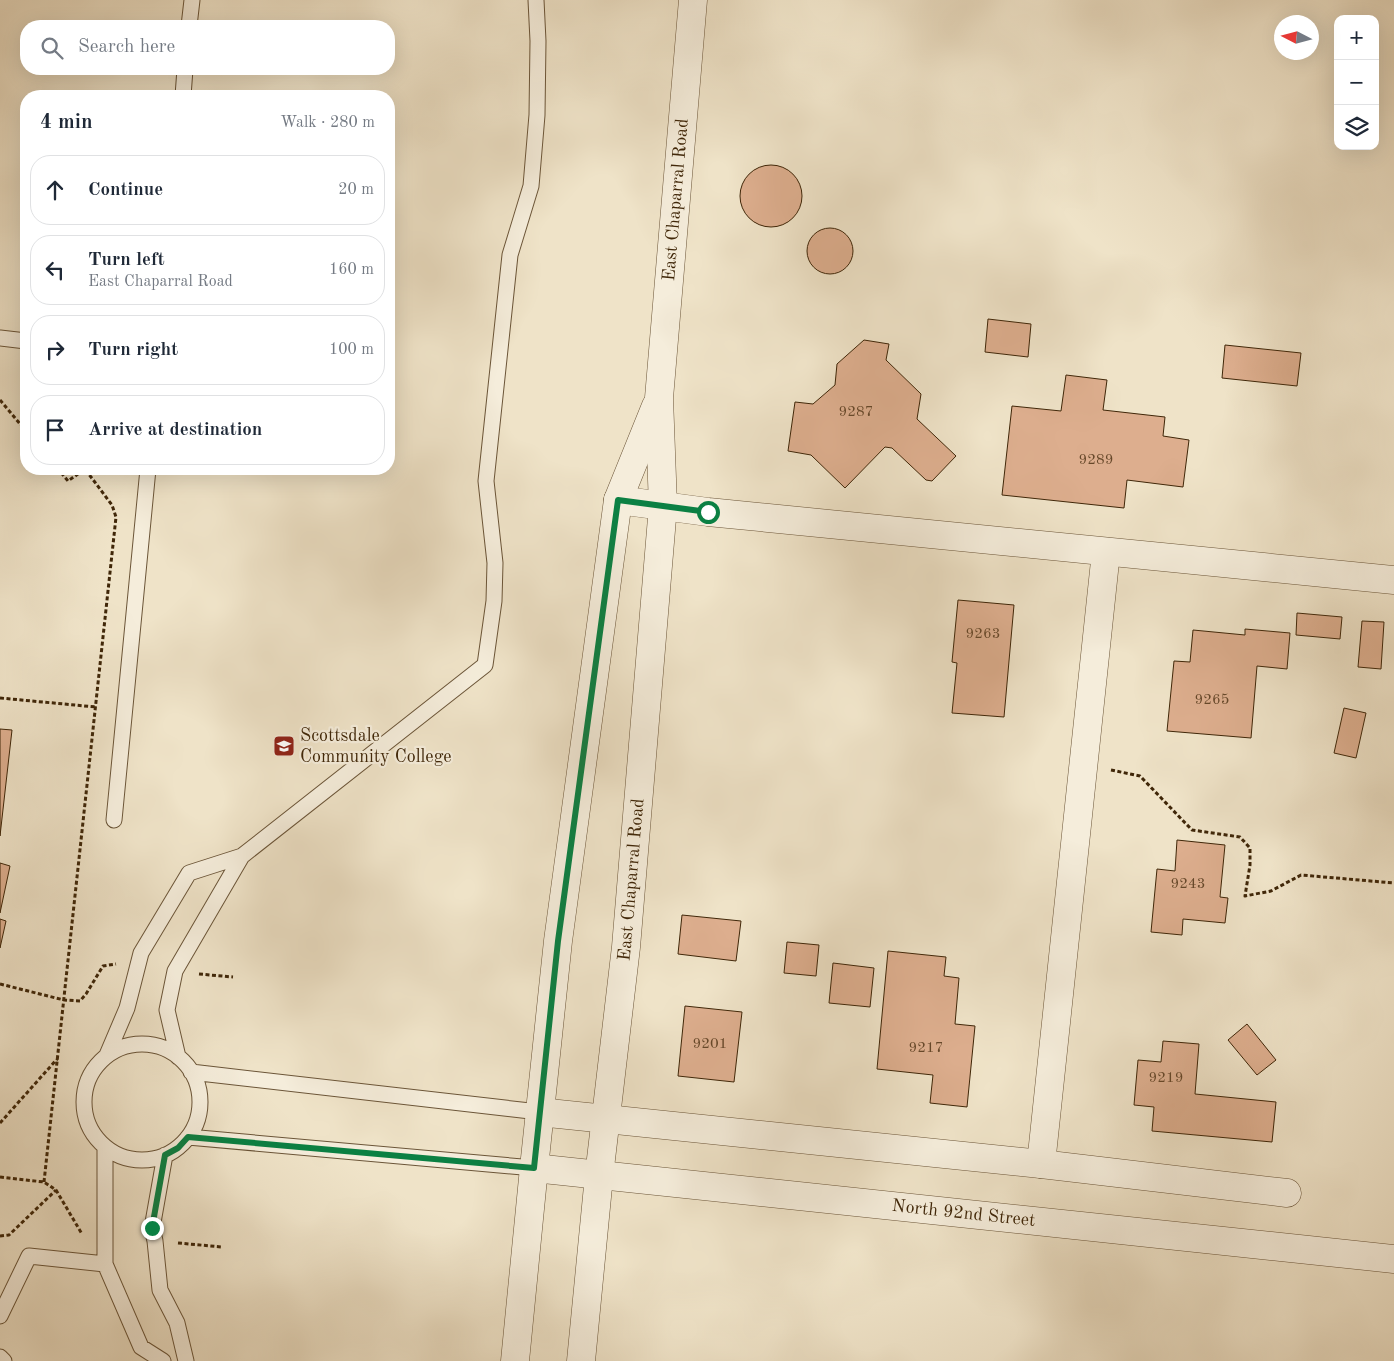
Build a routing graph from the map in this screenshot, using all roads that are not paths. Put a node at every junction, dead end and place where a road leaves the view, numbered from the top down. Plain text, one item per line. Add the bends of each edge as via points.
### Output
1 (192, 0) edge
2 (536, 0) edge
3 (693, 0) edge
4 (190, 20) edge
5 (185, 75) edge
6 (183, 90) edge
7 (0, 338) edge
8 (20, 340) edge
9 (659, 398) junction
10 (147, 475) edge
11 (618, 500) junction
12 (663, 506) junction
13 (1106, 552) junction
14 (1394, 580) edge
15 (114, 820) dead end
16 (242, 856) junction
17 (107, 1055) junction
18 (178, 1057) junction
19 (191, 1072) junction
20 (540, 1112) junction
21 (605, 1118) junction
22 (188, 1137) junction
23 (105, 1148) junction
24 (165, 1155) junction
25 (1041, 1164) junction
26 (534, 1168) junction
27 (599, 1176) junction
28 (1287, 1193) dead end
29 (1394, 1258) edge
30 (105, 1264) junction
31 (0, 1316) edge
32 (0, 1357) edge
33 (4, 1361) edge
34 (163, 1361) edge
35 (186, 1361) edge
36 (516, 1361) edge
37 (581, 1361) edge

1 - 4 lane
2 - 16 lane via 537,115 531,186 510,255 486,481 495,563 494,601 485,665
3 - 9 street, East Chaparral Road
5 - 6 lane
7 - 8 lane
9 - 11 street, East Chaparral Road
9 - 12 street, East Chaparral Road
10 - 15 lane
11 - 12 street
11 - 20 street, East Chaparral Road via 558,941
12 - 13 street
12 - 21 street, East Chaparral Road via 626,947
13 - 14 street
13 - 25 street
16 - 17 lane via 189,873 141,953 127,1008
16 - 18 lane via 175,972 167,1010
17 - 18 lane via 124,1046 143,1044 162,1048
17 - 23 lane via 94,1068 86,1084 84,1101 86,1119
18 - 19 lane
19 - 20 lane
19 - 22 lane via 198,1088 199,1105 196,1122
20 - 21 street
20 - 26 street, East Chaparral Road
21 - 25 street
21 - 27 street, East Chaparral Road
22 - 24 lane
22 - 26 lane
23 - 24 lane via 134,1160 150,1160
23 - 30 lane
24 - 35 lane via 152,1228 160,1290 177,1323
25 - 28 street
26 - 27 street, North 92nd Street
26 - 36 street, East Chaparral Road
27 - 29 street, North 92nd Street
27 - 37 street, East Chaparral Road
30 - 31 lane via 30,1256
30 - 34 lane via 141,1347
32 - 33 lane

